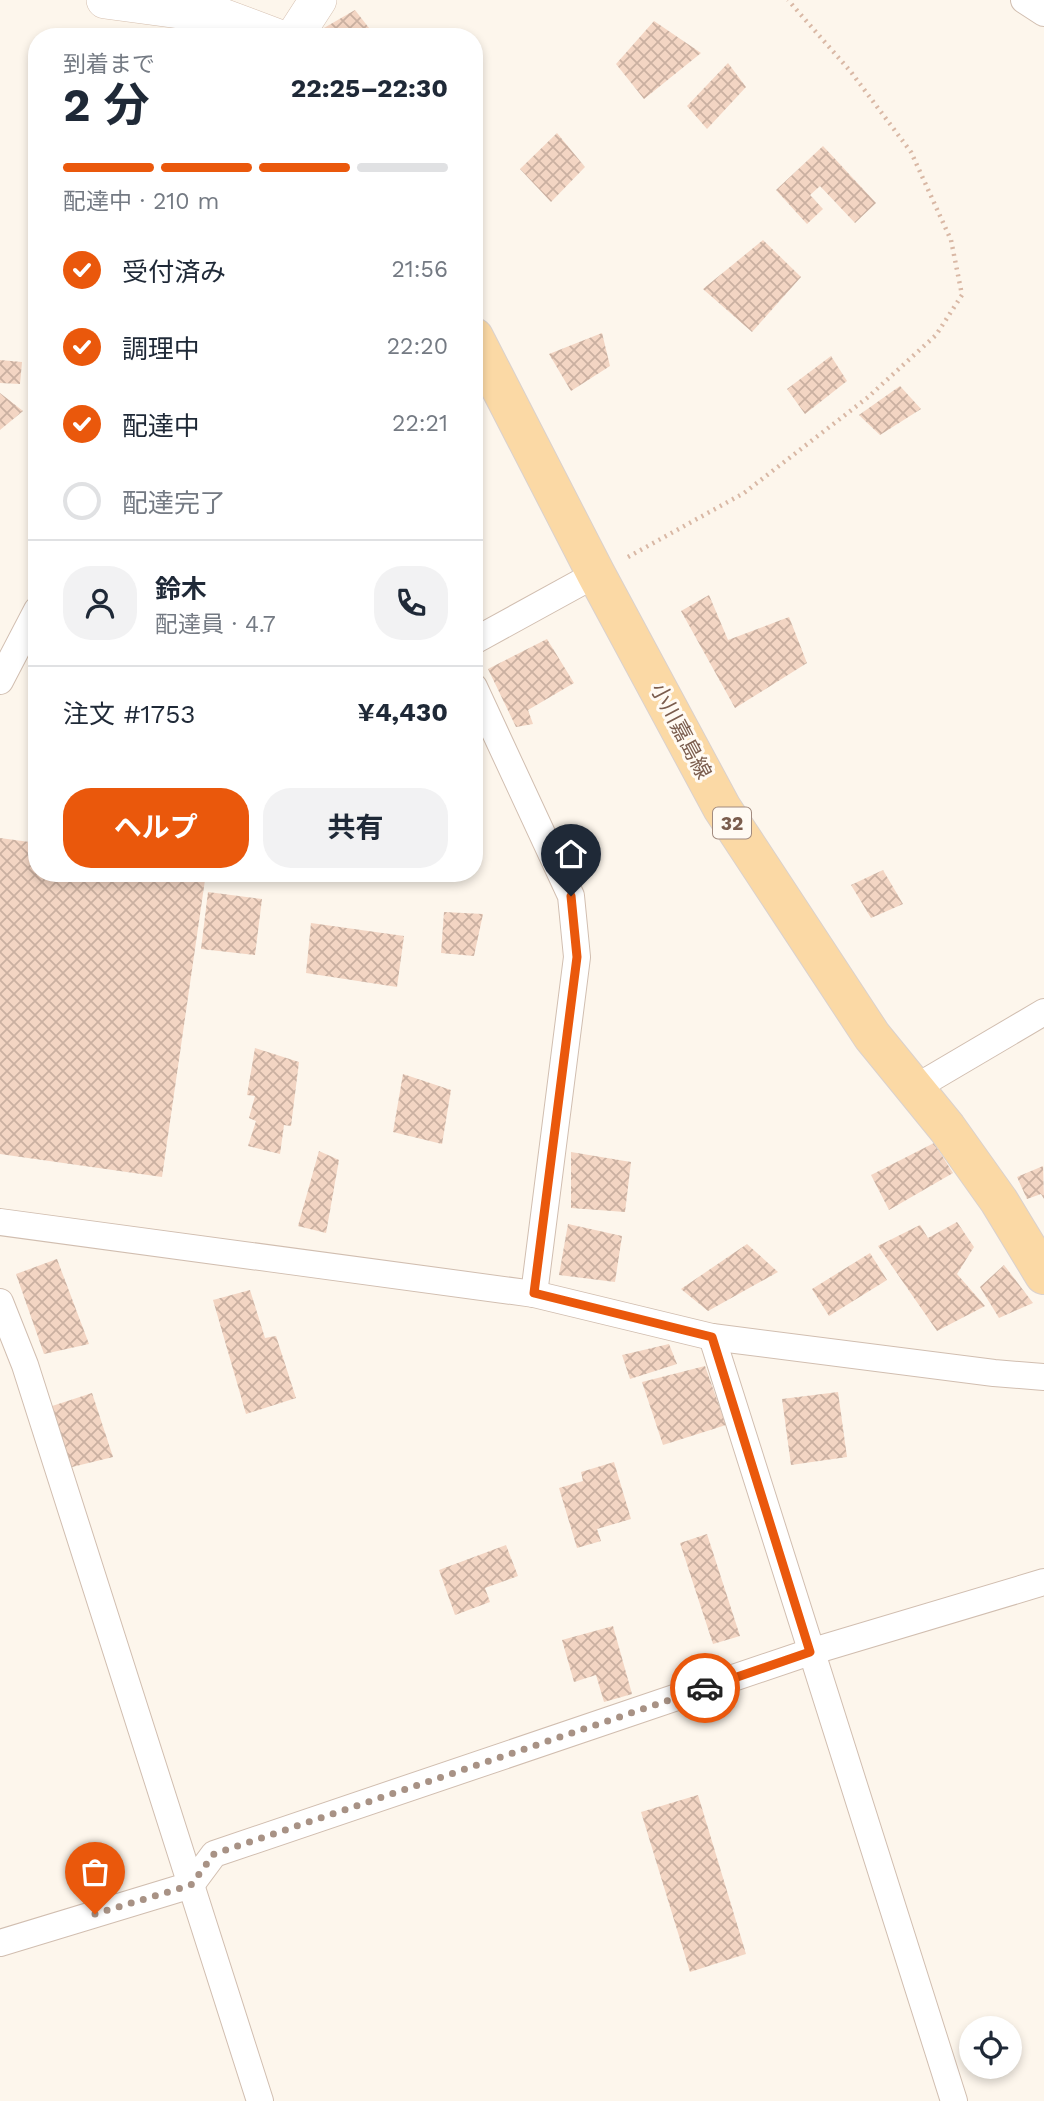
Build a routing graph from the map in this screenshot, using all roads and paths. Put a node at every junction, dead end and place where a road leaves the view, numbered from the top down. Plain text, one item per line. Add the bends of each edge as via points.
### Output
1 (105, 0) edge
2 (318, 0) edge
3 (788, 0) edge
4 (1024, 0) edge
5 (1044, 13) edge
6 (252, 28) edge
7 (300, 28) edge
8 (483, 355) edge
9 (596, 575) junction
10 (28, 627) edge
11 (483, 636) edge
12 (0, 681) edge
13 (483, 706) edge
14 (1044, 1012) edge
15 (915, 1088) junction
16 (0, 1222) edge
17 (1044, 1275) edge
18 (534, 1293) junction
19 (0, 1302) edge
20 (712, 1337) junction
21 (1044, 1377) edge
22 (1044, 1582) edge
23 (810, 1652) junction
24 (191, 1885) junction
25 (0, 1943) edge
26 (260, 2101) edge
27 (954, 2101) edge

1 - 6 main road via 217,15
2 - 7 main road
3 - 9 path via 851,72 911,152 951,240 962,295 936,335 867,398 744,493
4 - 5 street
8 - 9 main road, 小川嘉島線 / 32
9 - 11 street
9 - 15 main road, 小川嘉島線 / 32 via 722,808 872,1036
10 - 12 street
13 - 18 street via 571,896 577,957
14 - 15 street
15 - 17 main road, 小川嘉島線 / 32 via 999,1201
16 - 18 street
18 - 20 street
19 - 24 street via 25,1365
20 - 21 street
20 - 23 street
22 - 23 street
23 - 24 street via 214,1854
23 - 27 street
24 - 25 street
24 - 26 street

